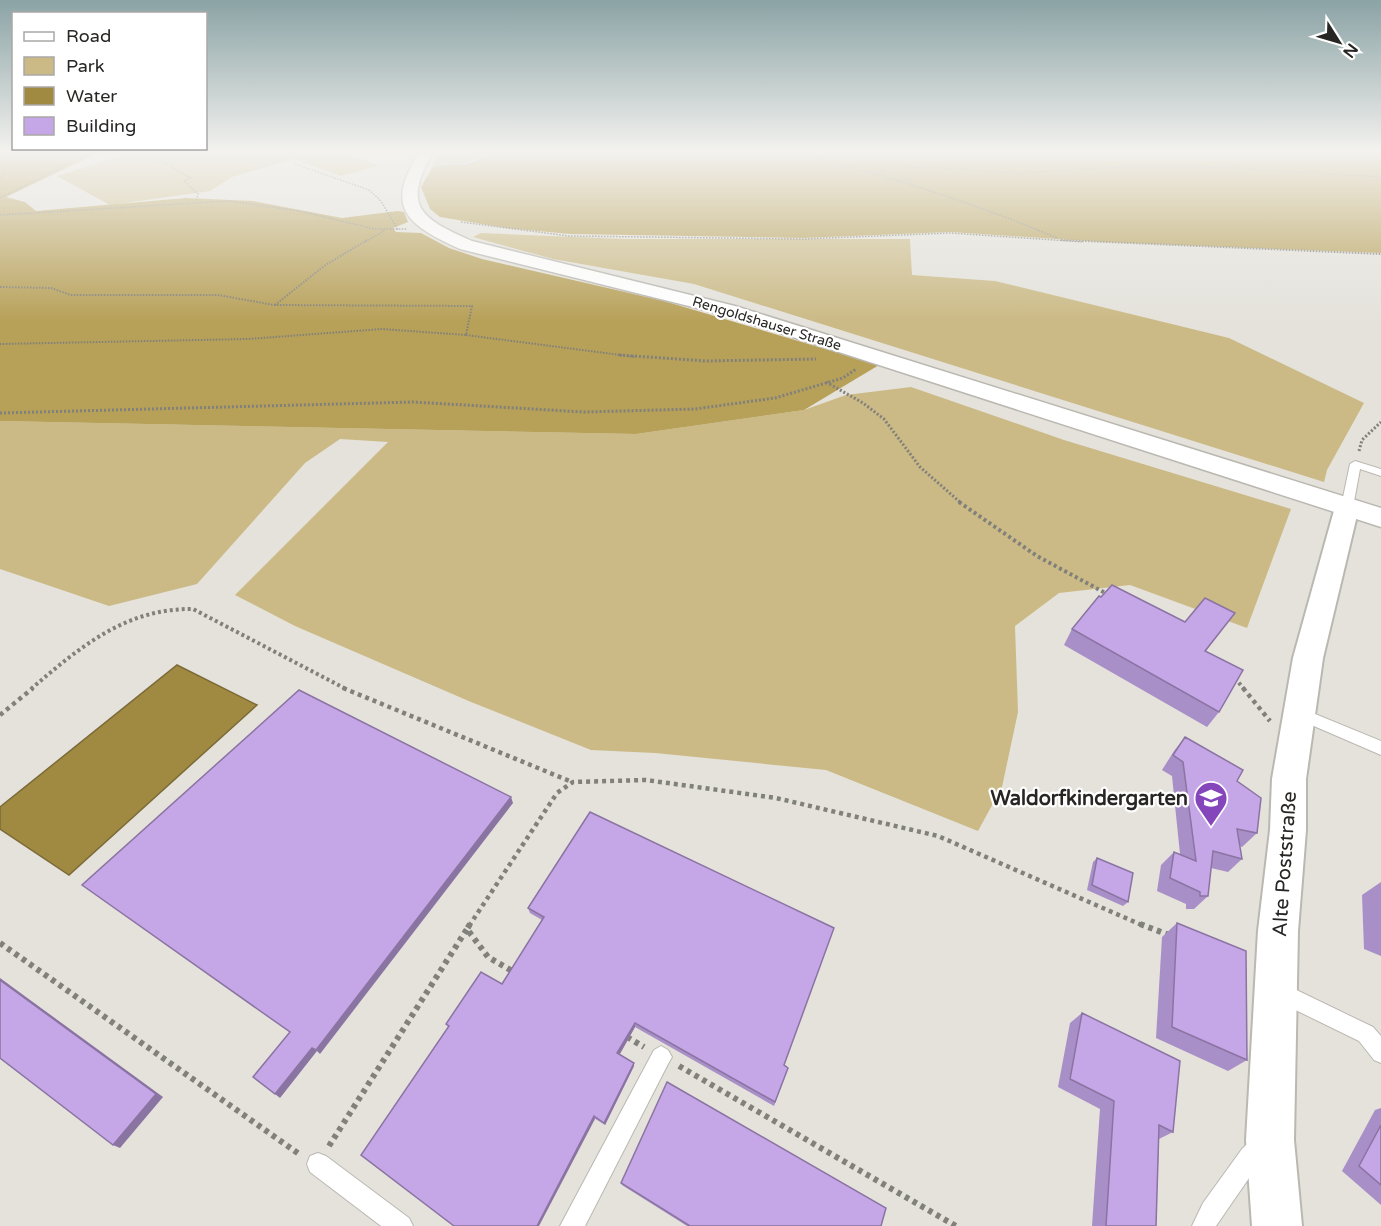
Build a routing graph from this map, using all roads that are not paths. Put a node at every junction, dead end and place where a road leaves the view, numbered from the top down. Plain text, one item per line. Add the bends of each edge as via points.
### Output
1 (412, 208) edge
2 (1381, 472) edge
3 (1347, 507) junction
4 (1381, 518) edge
5 (1297, 724) junction
6 (1381, 748) edge
7 (1277, 991) junction
8 (1381, 1053) edge
9 (662, 1057) road end
10 (1270, 1140) junction
11 (318, 1164) road end
12 (401, 1226) edge
13 (572, 1226) edge
14 (1204, 1226) edge
15 (1277, 1226) edge

1 - 3 street, Rengoldshauser Straße via 428,225 466,245 728,310
2 - 3 lane via 1355,464
3 - 4 street, Rengoldshauser Straße
3 - 5 street, Alte Poststraße via 1308,658
5 - 6 lane
5 - 7 street, Alte Poststraße via 1278,932
7 - 8 lane via 1366,1034
7 - 10 street, Alte Poststraße
9 - 13 lane
10 - 14 lane via 1251,1153 1212,1206
10 - 15 street, Alte Poststraße
11 - 12 lane

